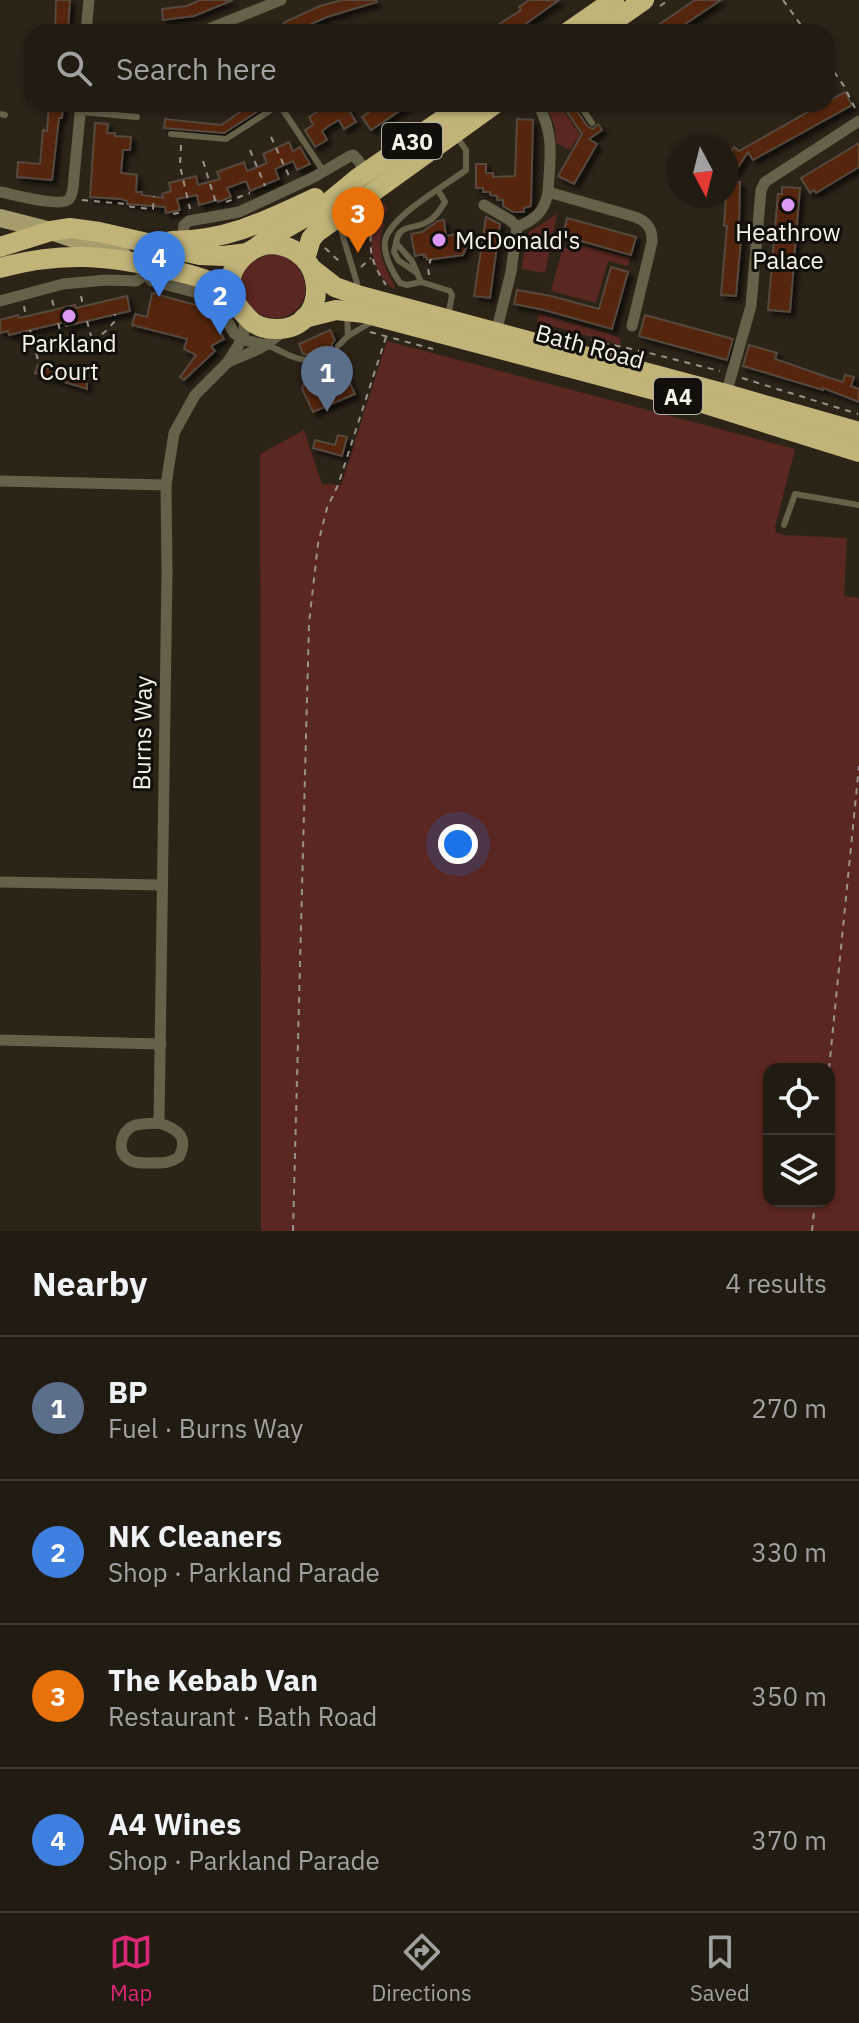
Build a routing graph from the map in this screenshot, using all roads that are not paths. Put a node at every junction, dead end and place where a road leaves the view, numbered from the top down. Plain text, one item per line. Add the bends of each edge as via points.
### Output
1 (89, 0) edge
2 (281, 0) edge
3 (614, 0) edge
4 (644, 0) edge
5 (87, 24) edge
6 (221, 24) edge
7 (580, 24) edge
8 (610, 24) edge
9 (81, 112) edge
10 (106, 112) edge
11 (268, 112) edge
12 (284, 112) edge
13 (454, 112) edge
14 (484, 112) edge
15 (542, 112) edge
16 (584, 112) edge
17 (137, 117) dead end
18 (859, 120) edge
19 (592, 123) dead end
20 (454, 133) junction
21 (171, 134) dead end
22 (324, 172) junction
23 (362, 176) junction
24 (438, 190) junction
25 (0, 192) edge
26 (548, 192) junction
27 (484, 205) dead end
28 (0, 218) edge
29 (334, 220) junction
30 (517, 227) junction
31 (51, 231) junction
32 (182, 246) junction
33 (0, 247) edge
34 (253, 249) junction
35 (308, 264) junction
36 (0, 268) edge
37 (141, 268) junction
38 (421, 282) junction
39 (232, 295) junction
40 (0, 301) edge
41 (352, 303) junction
42 (245, 315) junction
43 (379, 317) junction
44 (447, 320) junction
45 (296, 322) junction
46 (632, 326) dead end
47 (496, 333) junction
48 (238, 336) junction
49 (348, 336) junction
50 (266, 345) junction
51 (338, 346) dead end
52 (306, 360) dead end
53 (227, 363) junction
54 (726, 394) junction
55 (859, 432) edge
56 (859, 452) edge
57 (0, 481) edge
58 (166, 485) junction
59 (859, 505) edge
60 (784, 525) dead end
61 (0, 882) edge
62 (162, 885) junction
63 (0, 1040) edge
64 (161, 1044) junction
65 (159, 1123) junction

1 - 5 street
2 - 6 street
3 - 7 highway
4 - 8 highway
9 - 25 street via 71,201
10 - 17 lane
11 - 21 lane via 226,139
12 - 22 lane
13 - 23 highway, A30
14 - 20 highway, A30
15 - 26 street via 551,141
16 - 19 lane
18 - 54 street via 765,182 761,190 751,306
20 - 24 lane via 466,150 466,168
20 - 29 highway, A30
22 - 23 street via 353,155
22 - 32 street via 234,214 189,221
23 - 32 highway via 260,224
23 - 34 highway, A30 via 323,207
24 - 38 lane via 445,200 437,215 397,235 398,260
24 - 38 lane via 399,219 385,242 399,281
26 - 30 street via 541,212
26 - 46 street via 639,218 650,228 652,242
27 - 30 street
28 - 31 main road
29 - 35 highway, A30 via 314,235
29 - 41 lane via 358,285
30 - 47 street
31 - 32 highway via 70,228
31 - 33 highway
31 - 37 main road
32 - 34 highway via 211,257
34 - 35 highway via 285,245
34 - 39 highway via 232,273
35 - 41 highway, Bath Road / A4
35 - 45 highway via 316,297
36 - 37 highway via 78,256
37 - 39 highway via 203,278
37 - 40 street via 136,281 63,284
37 - 48 street via 158,283 209,296
38 - 44 lane via 451,293
39 - 42 highway
41 - 43 highway, Bath Road / A4
41 - 44 highway, Bath Road / A4
41 - 45 highway, Bath Road / A4
41 - 49 lane
42 - 45 highway via 266,328
42 - 48 street, Burns Way
43 - 49 lane
43 - 56 highway, Bath Road / A4 via 696,401
44 - 47 highway, Bath Road / A4
45 - 50 street, Burns Way
47 - 54 highway, Bath Road / A4
48 - 50 street
48 - 53 street, Burns Way
49 - 51 lane
50 - 52 lane
50 - 53 street, Burns Way
53 - 58 street, Burns Way via 195,395 174,433
54 - 55 highway, Bath Road / A4
57 - 58 street
58 - 62 street, Burns Way
59 - 60 lane via 795,494
61 - 62 street
62 - 64 street, Burns Way
63 - 64 street
64 - 65 street, Burns Way
65 - 65 street via 174,1127 181,1136 180,1155 168,1163 130,1161 123,1154 123,1135 133,1126

